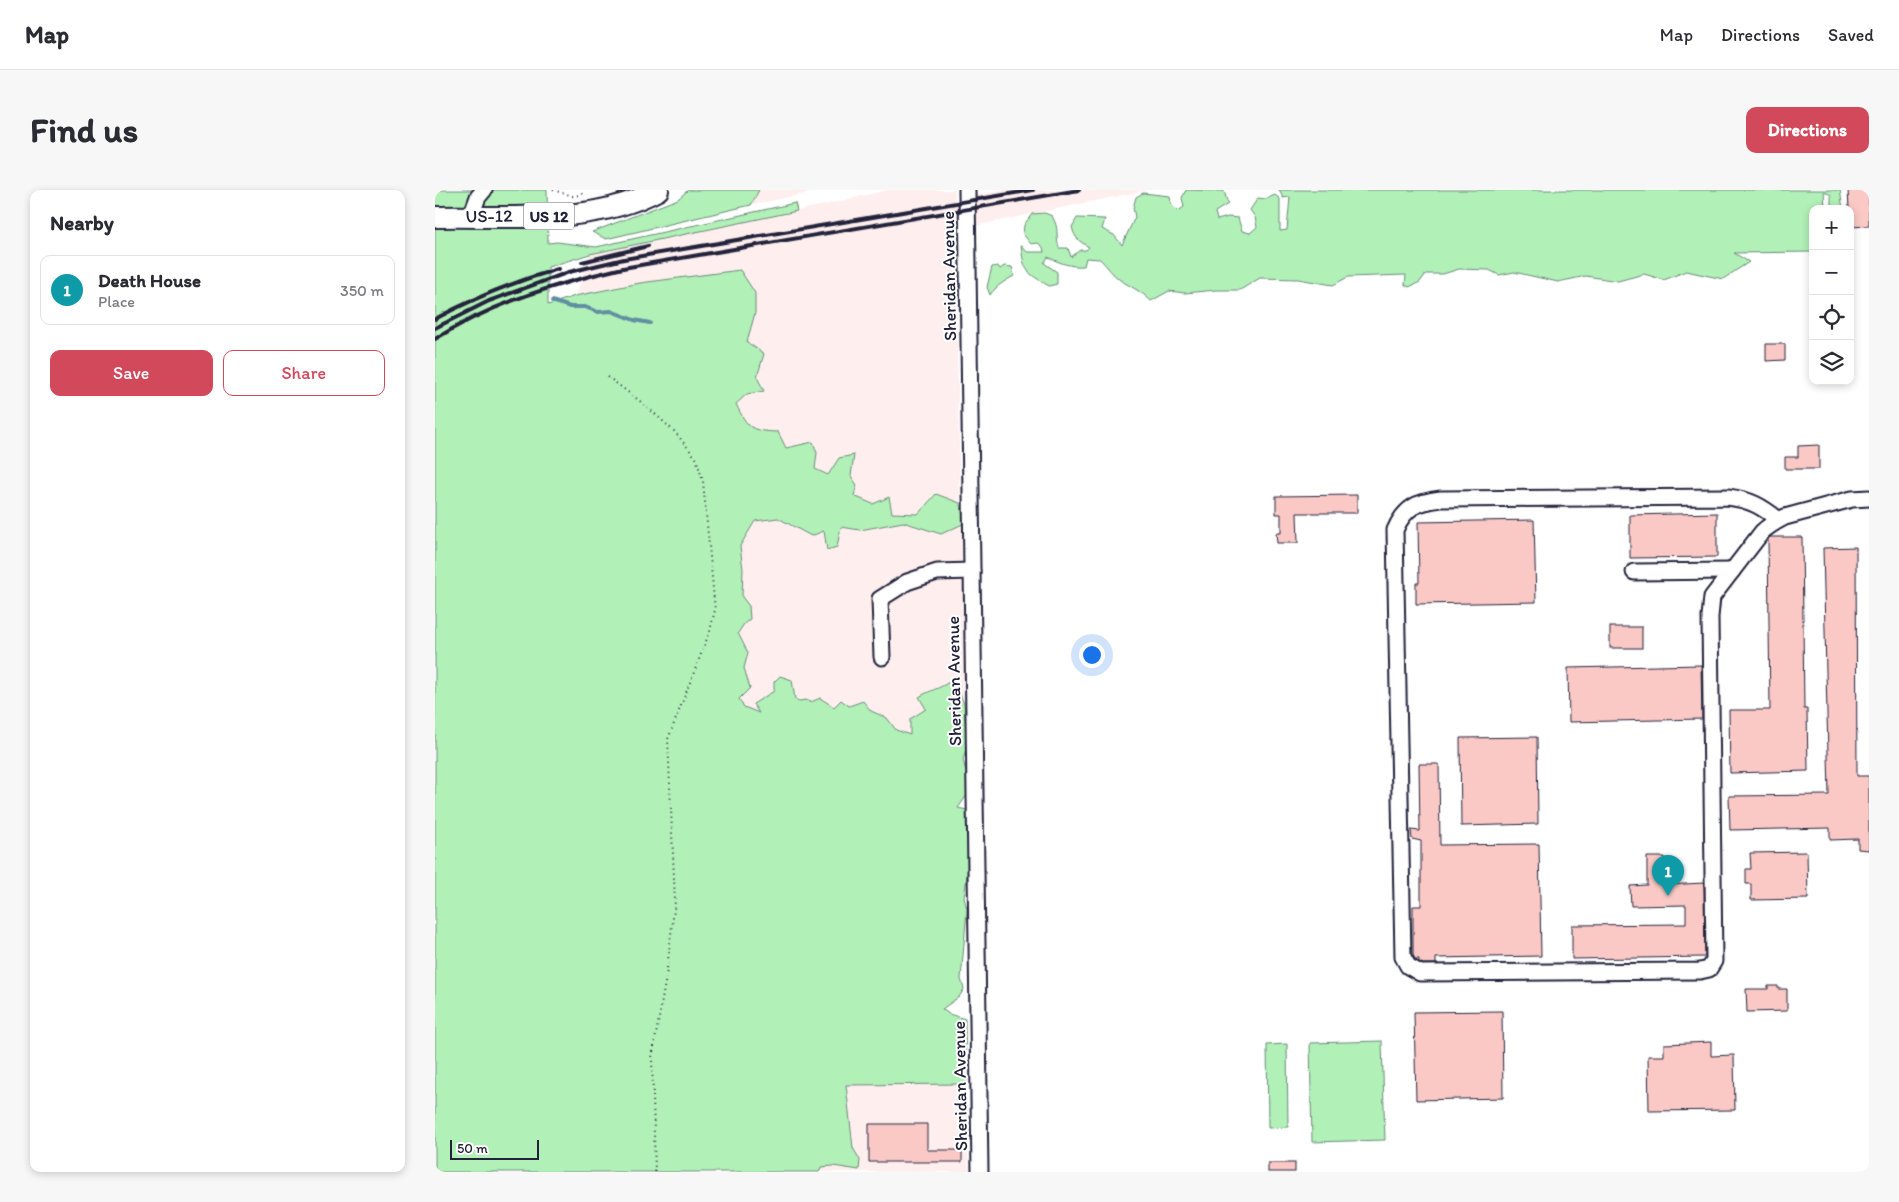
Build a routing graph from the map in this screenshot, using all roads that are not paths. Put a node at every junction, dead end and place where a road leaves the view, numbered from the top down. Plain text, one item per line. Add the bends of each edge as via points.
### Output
1 (484, 190) edge
2 (658, 190) edge
3 (967, 190) edge
4 (471, 216) junction
5 (435, 217) edge
6 (1869, 498) edge
7 (1779, 520) junction
8 (1643, 567) dead end
9 (971, 571) junction
10 (1732, 571) junction
11 (882, 657) dead end
12 (980, 1172) edge

1 - 4 street
2 - 4 main road, US-12 / US 12 via 619,207 593,213
3 - 9 street, Sheridan Avenue
4 - 5 main road, US-12 / US 12
6 - 7 street via 1852,499
7 - 10 street via 1762,532
7 - 10 street via 1760,506 1743,499 1728,498 1441,499 1424,501 1410,508 1400,519 1395,530 1403,957 1409,966 1420,973 1709,969 1714,961 1710,617 1712,597
8 - 10 street via 1669,564
9 - 11 street via 937,572 907,582 881,598
9 - 12 street, Sheridan Avenue

